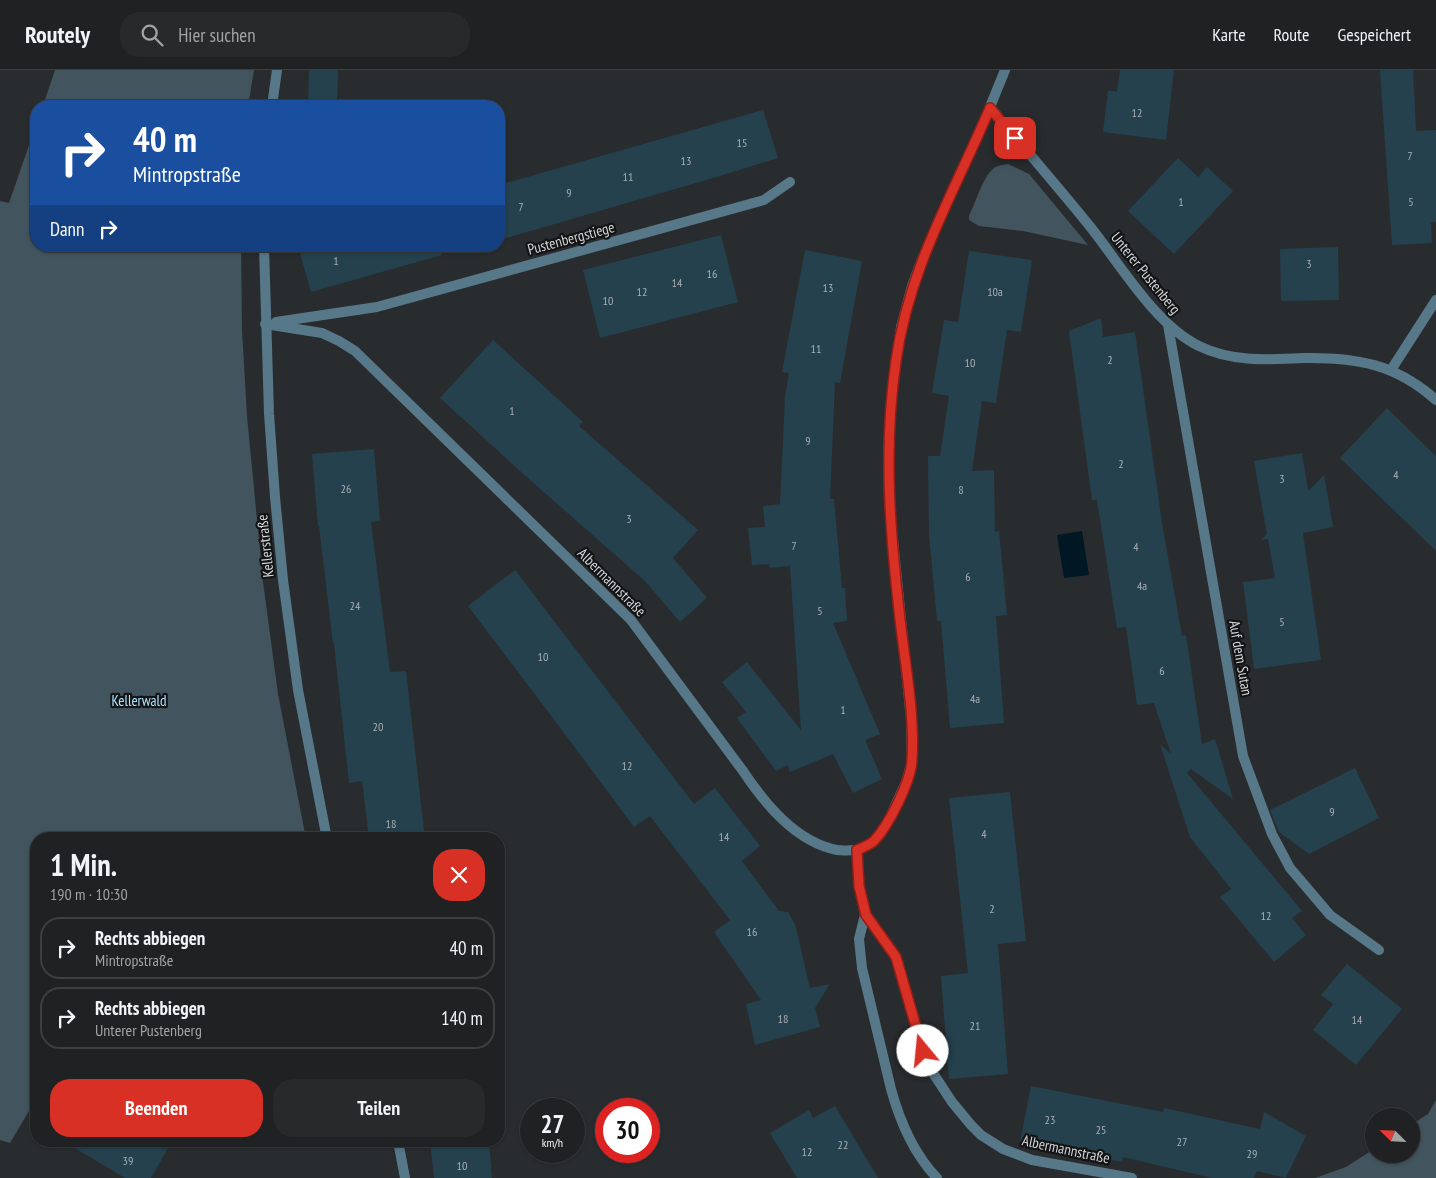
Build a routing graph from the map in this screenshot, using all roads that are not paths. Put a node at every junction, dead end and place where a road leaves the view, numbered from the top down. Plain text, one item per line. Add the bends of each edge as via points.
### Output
1 (277, 70) edge
2 (1005, 70) edge
3 (273, 100) edge
4 (990, 108) junction
5 (790, 182) dead end
6 (264, 252) edge
7 (1436, 300) edge
8 (266, 324) junction
9 (1168, 325) junction
10 (1391, 370) junction
11 (1436, 400) edge
12 (326, 832) edge
13 (857, 850) junction
14 (866, 915) junction
15 (1379, 950) dead end
16 (399, 1147) edge
17 (405, 1178) edge
18 (937, 1178) edge
19 (1132, 1178) edge

1 - 3 street
2 - 4 street
4 - 9 street, Unterer Pustenberg
4 - 13 street via 922,257 901,327 888,451 889,500 911,719 912,762 886,826 872,843
5 - 8 street, Pustenbergstiege via 764,200 377,307
6 - 8 street, Kellerstraße
7 - 10 street
8 - 12 street, Kellerstraße via 269,424 283,580 298,690
8 - 13 street, Albermannstraße via 322,333 354,351 631,620 757,792 779,816 801,834 819,843 838,850
9 - 10 street, Unterer Pustenberg via 1198,346 1226,355 1258,359 1346,359
9 - 15 street, Auf dem Sutan via 1243,756 1272,834 1290,868 1330,915
10 - 11 street, Unterer Pustenberg
13 - 14 street, Albermannstraße via 859,886
14 - 18 street, Albermannstraße via 859,939 862,968 896,1109 919,1156
14 - 19 street, Albermannstraße via 896,957 933,1073 976,1130 1003,1150 1032,1160
16 - 17 street

